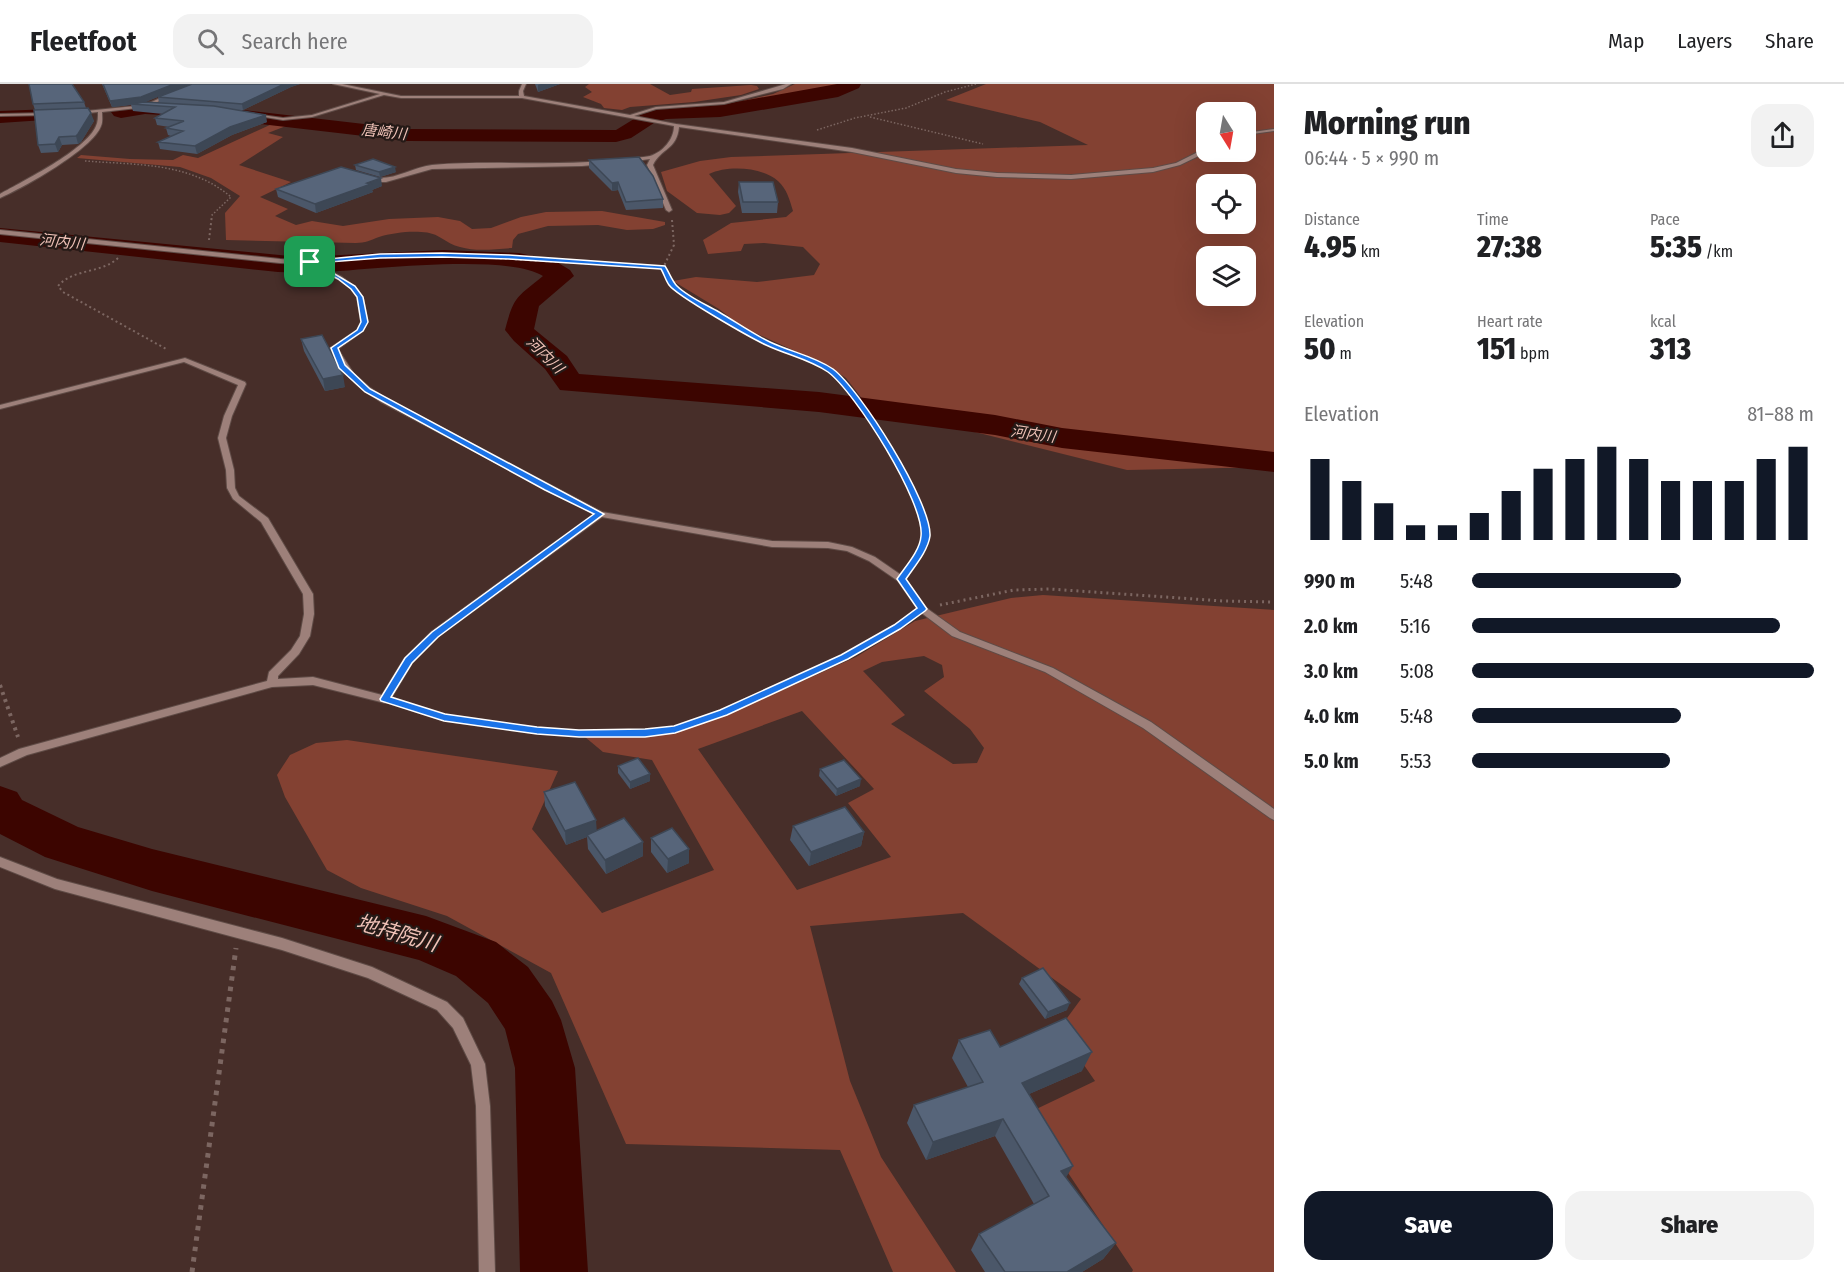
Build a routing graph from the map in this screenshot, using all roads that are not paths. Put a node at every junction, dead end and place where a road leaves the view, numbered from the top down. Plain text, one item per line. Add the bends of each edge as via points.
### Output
1 (335, 84) edge
2 (524, 84) edge
3 (789, 84) edge
4 (179, 92) edge
5 (382, 95) junction
6 (522, 97) junction
7 (146, 106) junction
8 (161, 107) edge
9 (100, 112) junction
10 (54, 114) edge
11 (65, 114) edge
12 (246, 114) edge
13 (0, 115) edge
14 (629, 116) junction
15 (676, 125) junction
16 (1274, 130) edge
17 (1256, 132) edge
18 (1196, 155) edge
19 (654, 157) junction
20 (625, 160) edge
21 (606, 162) edge
22 (365, 177) edge
23 (0, 196) edge
24 (669, 210) road end
25 (0, 232) edge
26 (0, 407) edge
27 (600, 514) junction
28 (272, 683) junction
29 (4, 761) edge
30 (1274, 814) edge
31 (0, 862) edge
32 (487, 1272) edge

1 - 5 street
2 - 6 street
3 - 14 street via 724,102 656,108
4 - 7 street
5 - 6 street
5 - 12 street via 312,116 284,119
6 - 14 street
7 - 8 street
7 - 9 street
9 - 11 street
9 - 23 street via 99,126 93,134 64,159
10 - 13 street
14 - 15 street
15 - 18 street via 788,140 956,171 1035,177 1154,170
15 - 19 street via 672,143
16 - 17 street
19 - 20 street
19 - 24 street via 650,165
21 - 22 street via 429,167 387,181
25 - 27 street via 313,264 346,283 360,297 364,322 360,331 334,348 342,366 368,391
26 - 28 street via 185,360 242,384 222,438 231,488 236,498 265,520 308,594 305,636 273,675
27 - 28 street via 435,634 408,661 385,699 313,681
27 - 30 street via 772,543 828,545 872,559 901,579 922,609 956,634 1048,670 1147,724
28 - 29 street via 23,752
31 - 32 street via 56,884 282,944 372,973 442,1006 458,1023 478,1064 483,1106

